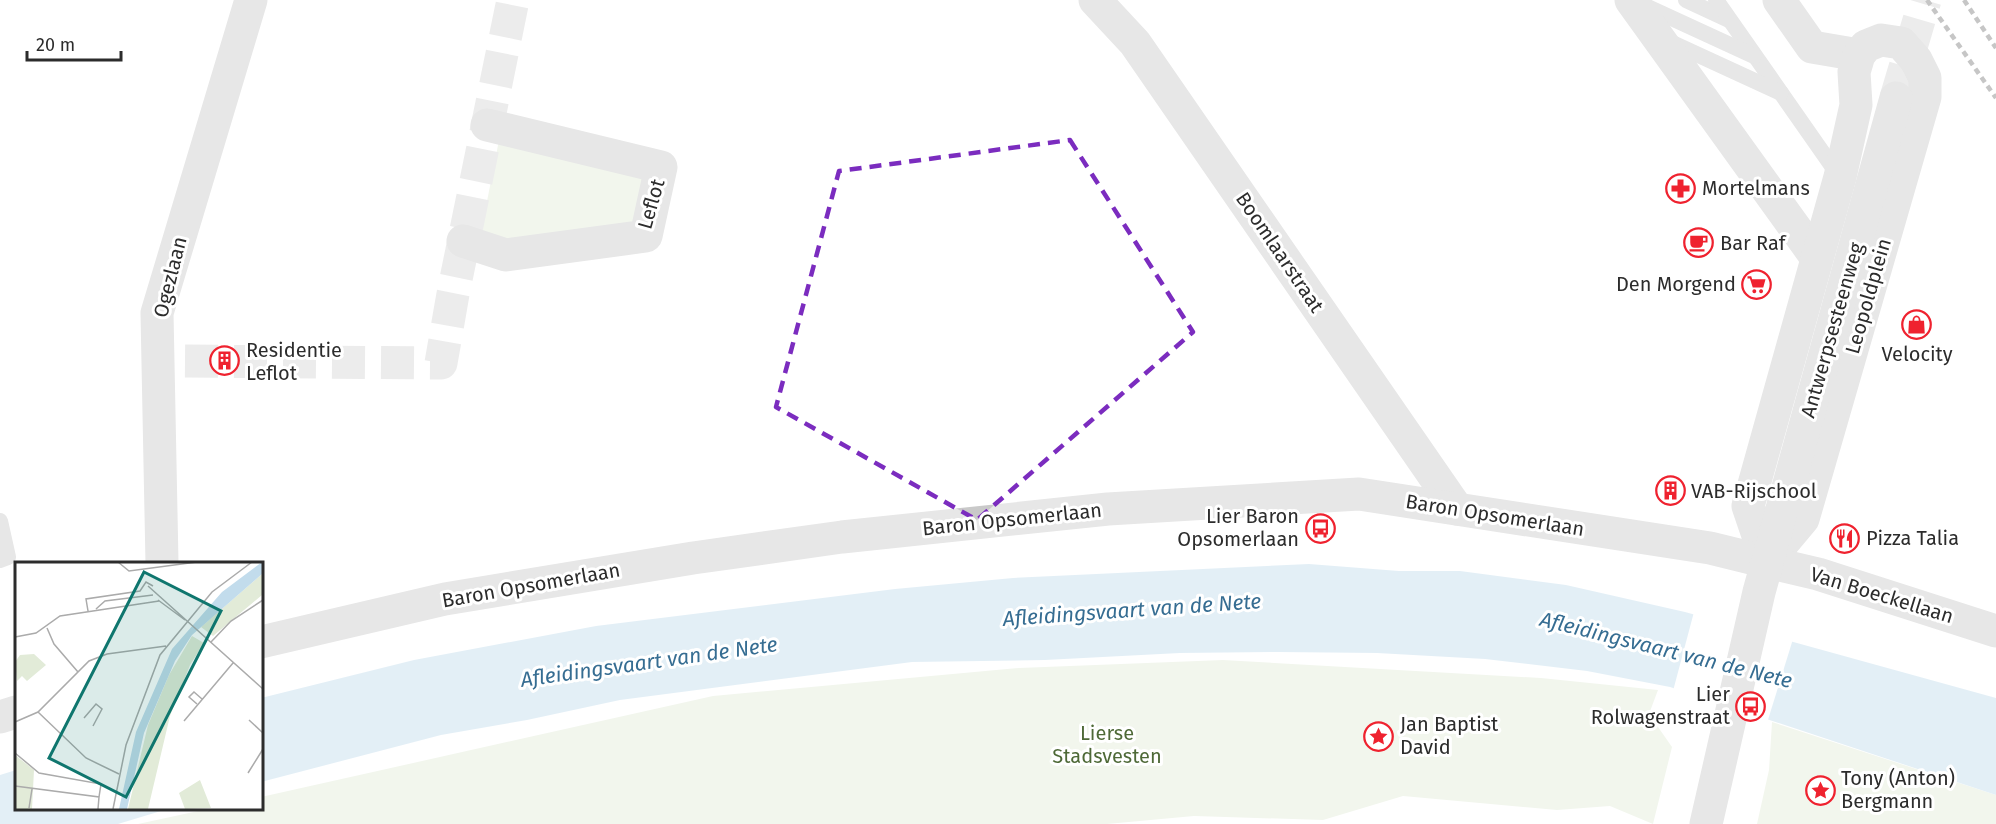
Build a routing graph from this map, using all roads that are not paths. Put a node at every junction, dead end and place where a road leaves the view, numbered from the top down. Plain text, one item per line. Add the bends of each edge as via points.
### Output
1 (251, 0) edge
2 (1095, 0) edge
3 (1632, 0) edge
4 (1686, 0) edge
5 (1716, 0) edge
6 (1779, 0) edge
7 (1730, 20) junction
8 (1656, 36) junction
9 (1859, 55) junction
10 (1756, 57) junction
11 (1782, 93) junction
12 (1896, 98) tunnel mouth
13 (488, 125) dead end
14 (1840, 177) junction
15 (464, 241) dead end
16 (1816, 257) junction
17 (1457, 509) junction
18 (0, 520) edge
19 (0, 560) edge
20 (162, 562) edge
21 (1763, 577) junction
22 (1996, 631) edge
23 (262, 642) edge
24 (15, 712) edge
25 (0, 717) edge
26 (1707, 824) edge

1 - 20 street, Ogezlaan via 157,313
2 - 17 street, Boomlaarstraat via 1135,43
3 - 8 street
3 - 10 lane
4 - 7 lane
5 - 7 lane
6 - 9 street via 1812,47
7 - 10 lane
8 - 11 lane
8 - 16 street
9 - 14 street via 1854,72 1857,105
9 - 21 street, Leopoldplein via 1866,46 1881,40 1901,43 1925,78 1925,98 1803,519
10 - 11 lane
11 - 14 lane
12 - 21 street, Antwerpsesteenweg
13 - 15 street, Leflot via 661,167 646,236 506,255
14 - 16 street
16 - 21 street via 1748,507
17 - 21 street, Baron Opsomerlaan via 1710,548
17 - 23 street, Baron Opsomerlaan via 1359,494 1108,509 964,523 716,555 445,599
18 - 19 lane via 8,557
21 - 22 street, Van Boeckellaan via 1818,574
21 - 26 street, Antwerpsesteenweg
24 - 25 street

